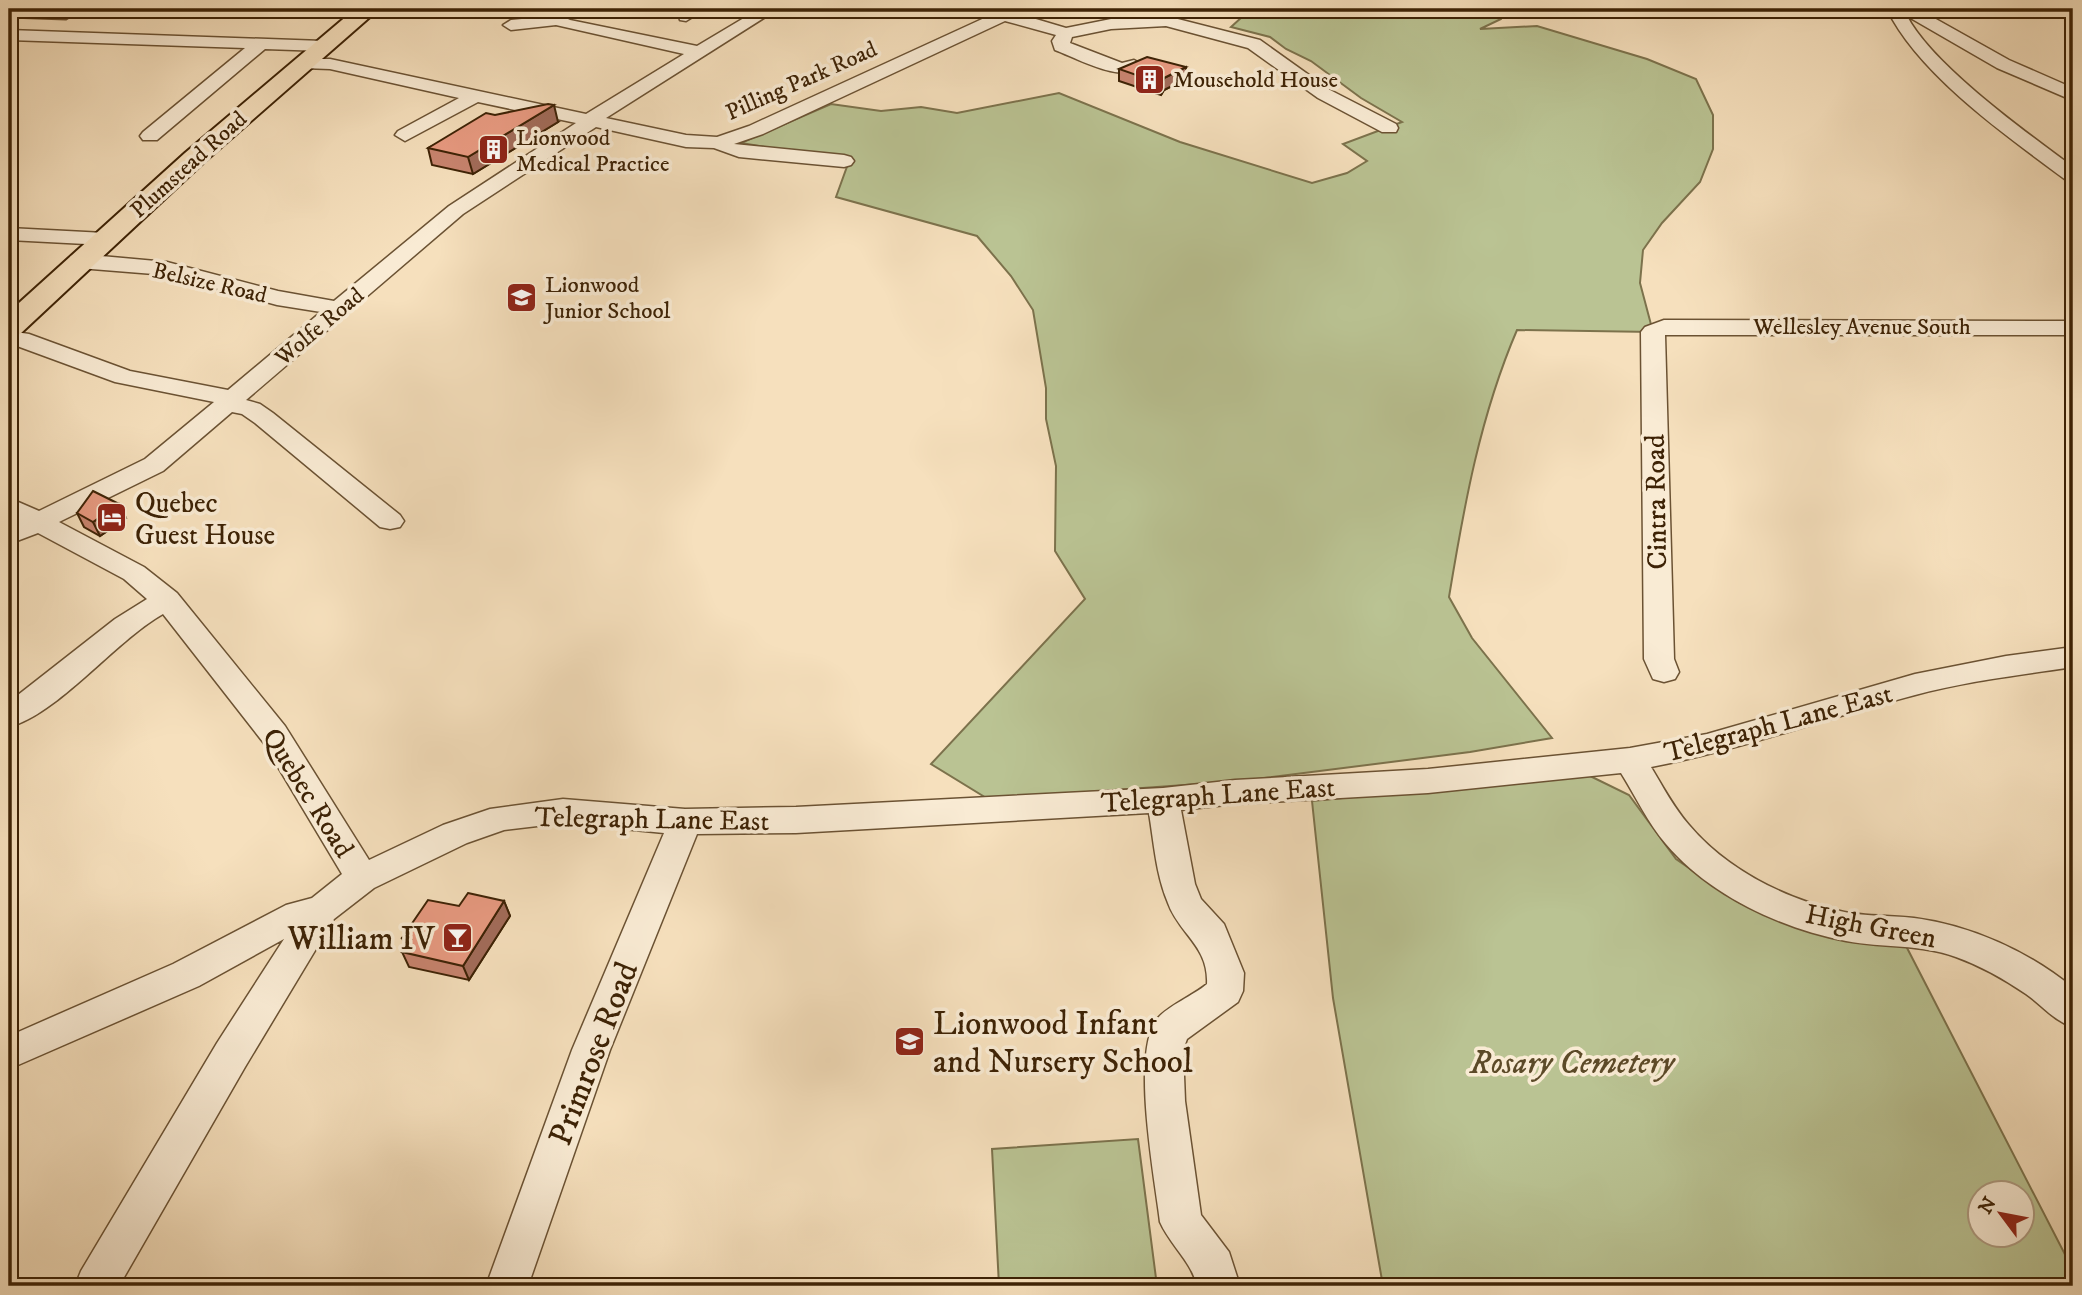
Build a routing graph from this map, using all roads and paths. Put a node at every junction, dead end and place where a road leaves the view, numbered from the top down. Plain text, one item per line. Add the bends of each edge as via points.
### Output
1 (368, 9) edge
2 (770, 9) edge
3 (70, 11) edge
4 (9, 12) edge
5 (1010, 12) edge
6 (563, 14) edge
7 (1907, 14) edge
8 (511, 25) dead end
9 (1066, 33) junction
10 (9, 35) edge
11 (33, 36) junction
12 (260, 45) junction
13 (323, 46) junction
14 (699, 52) junction
15 (303, 63) junction
16 (1135, 65) edge
17 (2073, 94) edge
18 (475, 96) junction
19 (435, 118) junction
20 (593, 120) junction
21 (466, 125) edge
22 (1354, 130) dead end
23 (151, 131) dead end
24 (405, 135) dead end
25 (719, 143) junction
26 (845, 161) dead end
27 (2073, 176) edge
28 (9, 234) edge
29 (105, 239) junction
30 (79, 261) junction
31 (340, 309) junction
32 (2073, 328) edge
33 (10, 330) edge
34 (1653, 332) joint
35 (230, 400) junction
36 (9, 506) edge
37 (390, 521) dead end
38 (39, 522) junction
39 (9, 536) edge
40 (167, 600) junction
41 (2073, 657) edge
42 (1664, 672) dead end
43 (9, 716) edge
44 (1630, 760) junction
45 (1163, 800) junction
46 (685, 822) junction
47 (362, 878) junction
48 (322, 909) junction
49 (2073, 1011) edge
50 (9, 1053) edge
51 (96, 1286) edge
52 (506, 1286) edge
53 (1218, 1286) edge

1 - 13 main road, Plumstead Road
2 - 14 street, Wolfe Road
3 - 4 street
3 - 11 street
5 - 9 street
5 - 25 street, Pilling Park Road
6 - 8 street
6 - 14 street via 582,30
7 - 17 street
7 - 27 street via 1911,37 2017,135
9 - 16 street via 1062,46 1121,69
9 - 22 street via 1111,24 1166,21 1254,44 1324,94 1381,125
10 - 11 street
11 - 12 street
12 - 13 street
12 - 23 street
13 - 15 main road, Plumstead Road
14 - 20 street, Wolfe Road
15 - 18 street via 330,64
15 - 29 main road, Plumstead Road
18 - 19 street
18 - 20 street
19 - 21 street
19 - 24 street
20 - 25 street via 686,141
20 - 31 street, Wolfe Road via 456,210
25 - 26 street via 739,151
28 - 29 street
29 - 30 main road, Plumstead Road
30 - 31 street, Belsize Road via 167,270
30 - 33 main road, Plumstead Road
31 - 35 street, Wolfe Road
32 - 34 street, Wellesley Avenue South via 1744,326 1664,327
33 - 35 street via 22,339 124,377
34 - 42 street, Cintra Road via 1659,659
35 - 37 street via 264,418
35 - 38 street, Wolfe Road via 153,465
36 - 38 street, Quebec Road
38 - 39 street, Wolfe Road
38 - 40 street, Quebec Road via 134,573
40 - 43 street
40 - 47 street, Quebec Road via 274,734
41 - 44 street, Telegraph Lane East via 1915,684 1707,745
44 - 45 street, Telegraph Lane East via 1428,781
44 - 49 street, High Green via 1685,843 1728,879 1813,917 1863,929 1918,932 1965,945 2012,967
45 - 46 street, Telegraph Lane East
45 - 53 street via 1186,906 1210,934 1226,973 1224,991 1171,1029 1164,1050 1165,1101 1181,1222 1214,1266
46 - 47 street, Telegraph Lane East via 563,811 502,818 455,834
46 - 52 street, Primrose Road via 591,1050
47 - 48 street, Quebec Road
48 - 50 street via 298,915 186,975
48 - 51 street, Quebec Road

